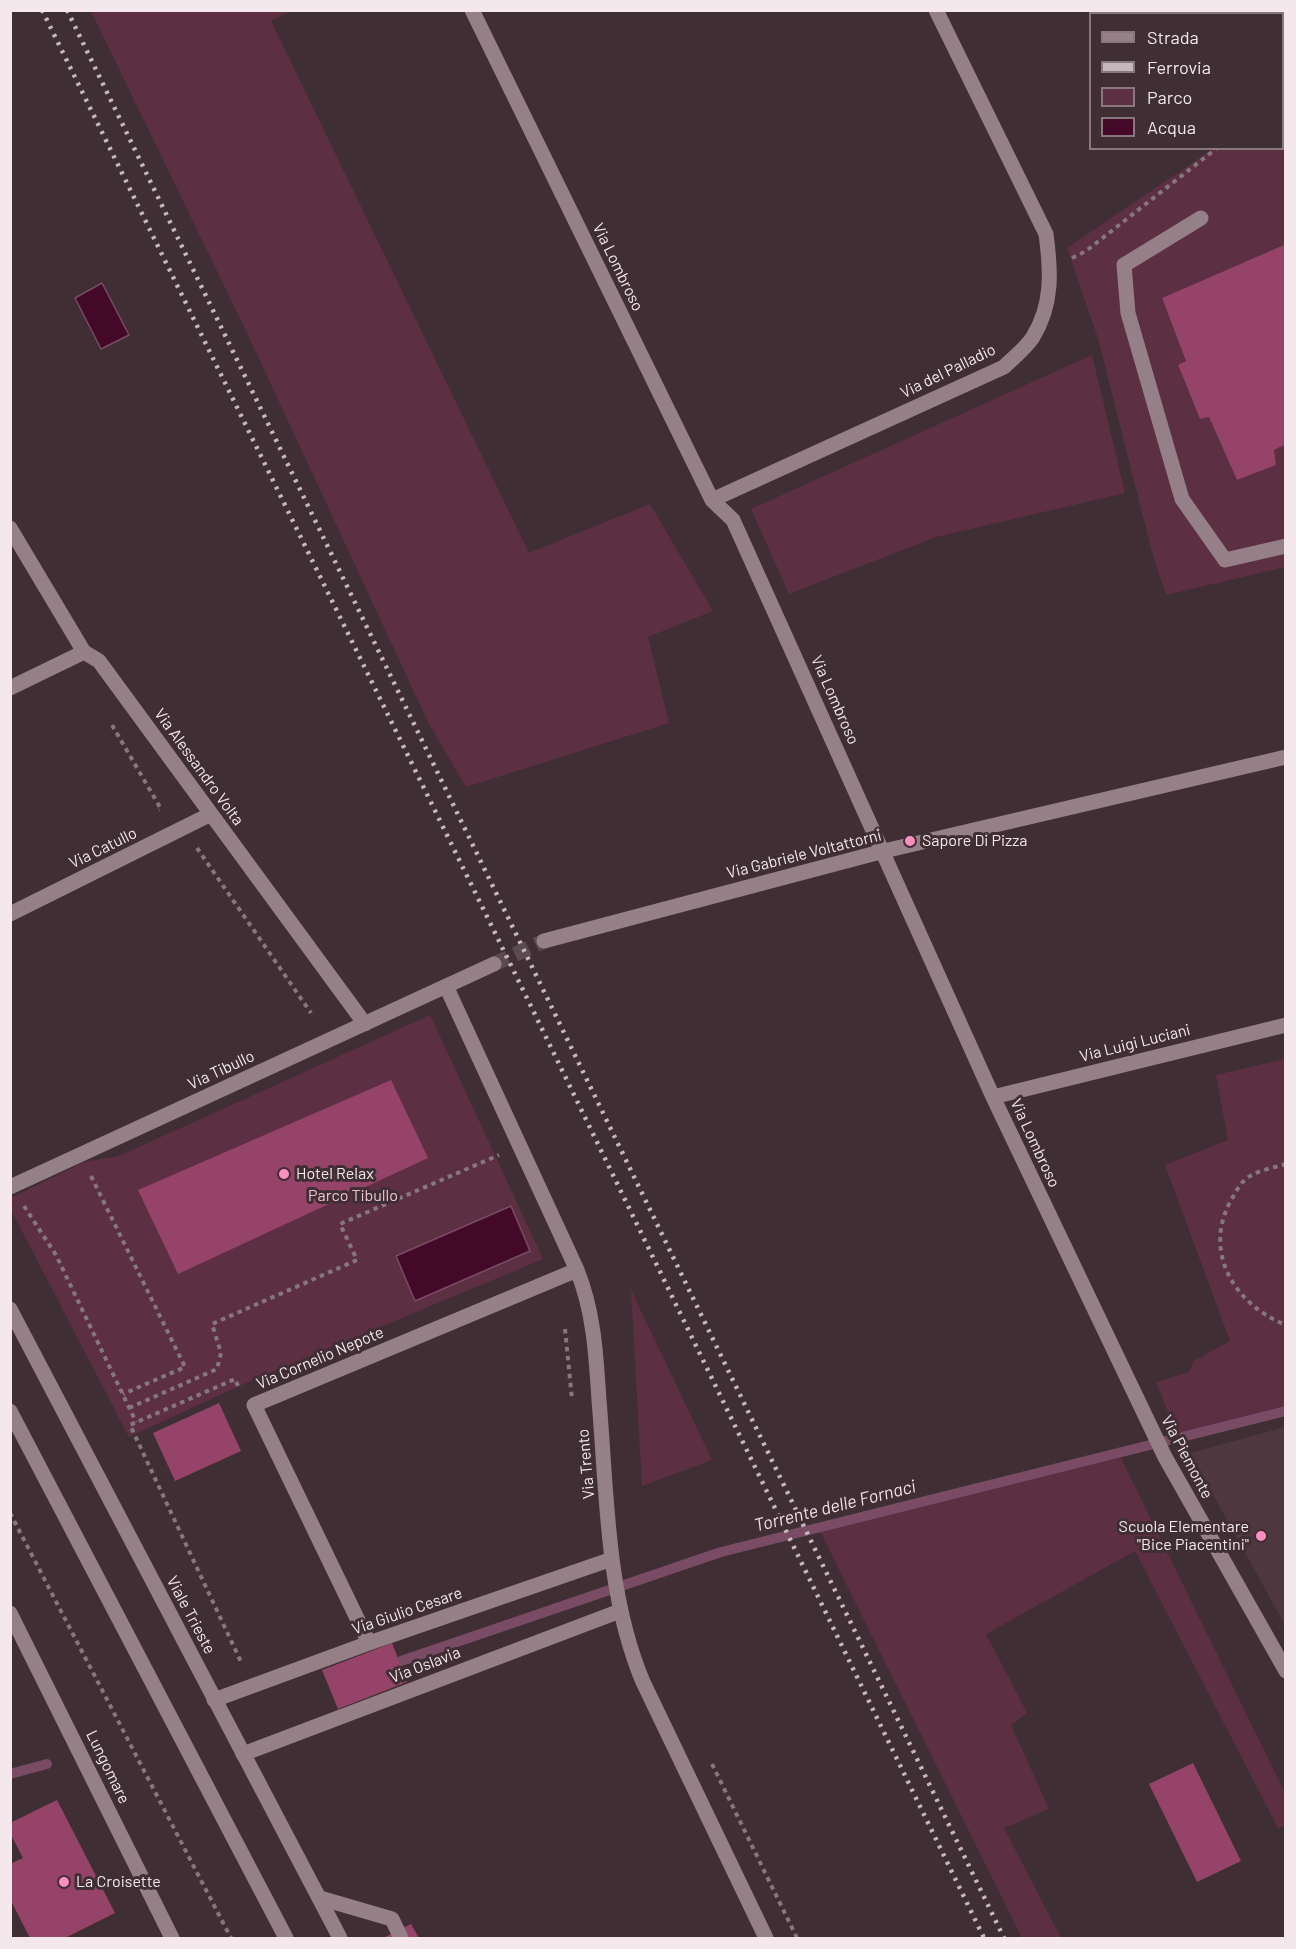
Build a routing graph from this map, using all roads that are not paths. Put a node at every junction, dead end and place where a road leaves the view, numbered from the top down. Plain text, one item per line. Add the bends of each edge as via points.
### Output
1 (472, 10) edge
2 (936, 10) edge
3 (1201, 218) dead end
4 (712, 500) junction
5 (10, 528) edge
6 (1286, 546) edge
7 (84, 652) junction
8 (10, 688) edge
9 (1286, 757) edge
10 (211, 814) junction
11 (884, 851) junction
12 (10, 914) edge
13 (544, 941) tunnel mouth
14 (494, 964) tunnel mouth
15 (446, 986) junction
16 (365, 1024) junction
17 (1286, 1025) edge
18 (993, 1096) junction
19 (14, 1194) edge
20 (577, 1270) junction
21 (10, 1309) edge
22 (10, 1412) edge
23 (1146, 1417) joint
24 (612, 1559) junction
25 (620, 1611) junction
26 (10, 1613) edge
27 (369, 1642) junction
28 (1286, 1671) edge
29 (214, 1700) junction
30 (243, 1754) junction
31 (320, 1898) junction
32 (172, 1938) edge
33 (286, 1938) edge
34 (339, 1938) edge
35 (401, 1938) edge
36 (766, 1938) edge

1 - 4 street, Via Lombroso
2 - 4 street, Via del Palladio via 1046,234 1051,274 1048,304 1032,338 1004,368
3 - 6 street via 1124,265 1130,323 1182,499 1225,560
4 - 11 street, Via Lombroso via 733,520
5 - 7 street, Via Alessandro Volta
7 - 8 street
7 - 10 street, Via Alessandro Volta via 99,661
9 - 11 street, Via Gabriele Voltattorni
10 - 12 street, Via Catullo
10 - 16 street, Via Alessandro Volta
11 - 13 street, Via Gabriele Voltattorni
11 - 18 street, Via Lombroso
14 - 15 street
15 - 16 street, Via Tibullo
15 - 20 street, Via Trento
16 - 19 street, Via Tibullo
17 - 18 street, Via Luigi Luciani
18 - 23 street, Via Lombroso
20 - 24 street, Via Trento via 590,1308 595,1341
20 - 27 street, Via Cornelio Nepote via 254,1405
21 - 29 street, Viale Trieste
22 - 33 street
23 - 28 street, Via Piemonte
24 - 25 street, Via Trento
24 - 27 street, Via Giulio Cesare
25 - 30 street, Via Oslavia
25 - 36 street, Via Trento via 642,1682
26 - 32 street, Lungomare
27 - 29 street, Via Giulio Cesare
29 - 30 street, Viale Trieste
30 - 31 street, Viale Trieste
31 - 34 street, Viale Trieste
31 - 35 street via 392,1919

